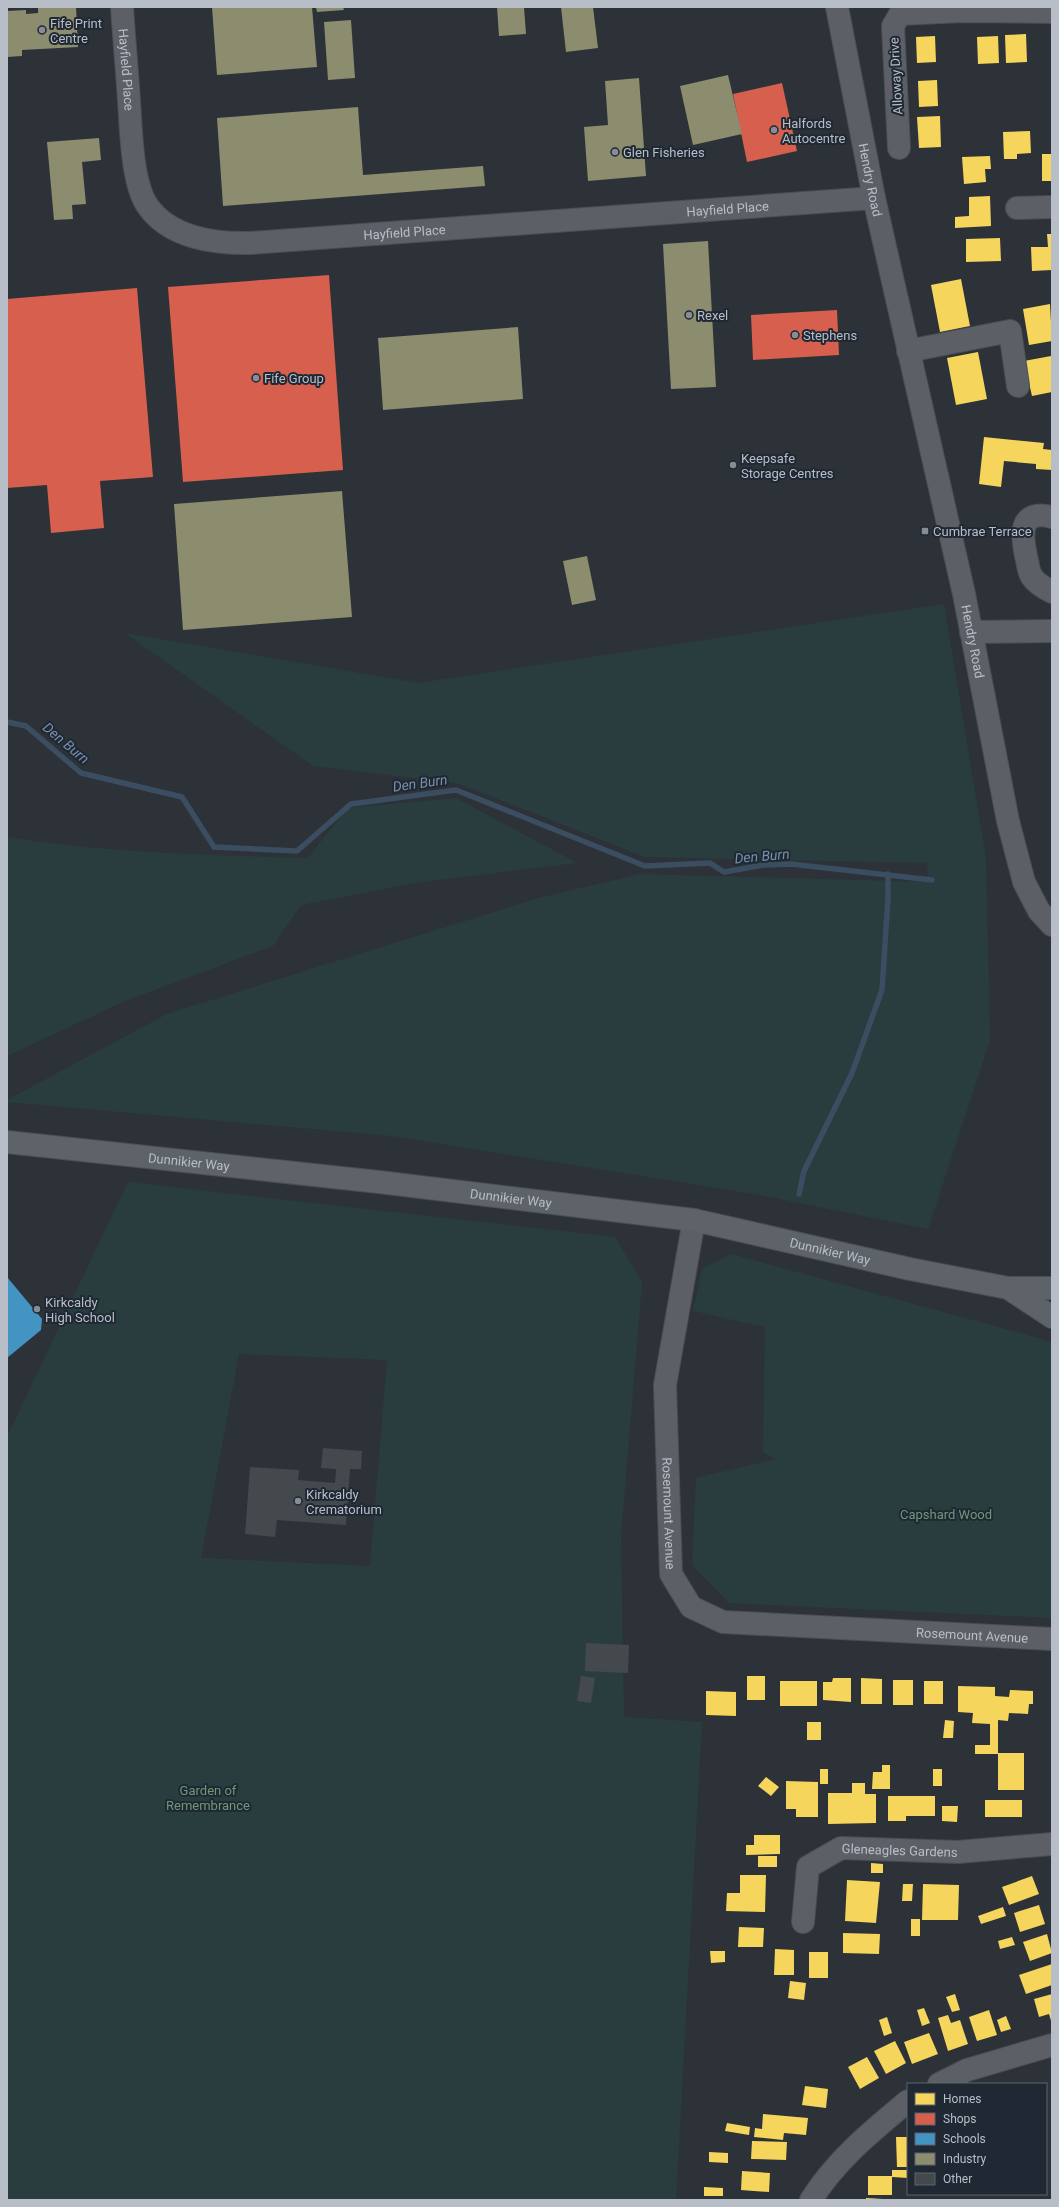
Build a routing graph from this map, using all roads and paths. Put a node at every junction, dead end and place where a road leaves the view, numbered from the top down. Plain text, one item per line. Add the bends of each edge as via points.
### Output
1 (122, 7) edge
2 (837, 7) edge
3 (1052, 12) edge
4 (899, 148) dead end
5 (874, 198) junction
6 (1052, 207) edge
7 (1018, 208) dead end
8 (908, 351) junction
9 (1018, 386) dead end
10 (1052, 517) edge
11 (1052, 592) edge
12 (1052, 631) edge
13 (972, 632) junction
14 (1052, 925) edge
15 (7, 1142) edge
16 (694, 1220) junction
17 (1008, 1288) junction
18 (1052, 1288) edge
19 (1052, 1317) edge
20 (1052, 1639) edge
21 (1052, 1844) edge
22 (803, 1922) dead end
23 (1052, 2045) edge
24 (941, 2083) edge
25 (907, 2102) edge
26 (811, 2200) edge

1 - 5 street, Hayfield Place via 138,187 147,205 162,221 197,239 223,244 251,243
2 - 5 street, Hendry Road
3 - 4 street, Alloway Drive via 962,11 900,14 893,26
5 - 8 street, Hendry Road
6 - 7 street
8 - 9 street via 1010,331
8 - 13 street, Hendry Road
10 - 11 street via 1039,514 1029,519 1024,528 1023,539 1029,572 1044,588
12 - 13 street
13 - 14 street, Hendry Road via 1008,821 1024,882 1039,911
15 - 16 main road, Dunnikier Way via 379,1182
16 - 17 main road, Dunnikier Way via 910,1269
16 - 20 street, Rosemount Avenue via 666,1385 671,1574 691,1607 723,1622
17 - 18 main road, Dunnikier Way
17 - 19 main road, Dunnikier Way
21 - 22 street, Gleneagles Gardens via 958,1852 840,1848 808,1867
23 - 24 street via 967,2070
25 - 26 street via 855,2146 822,2183

